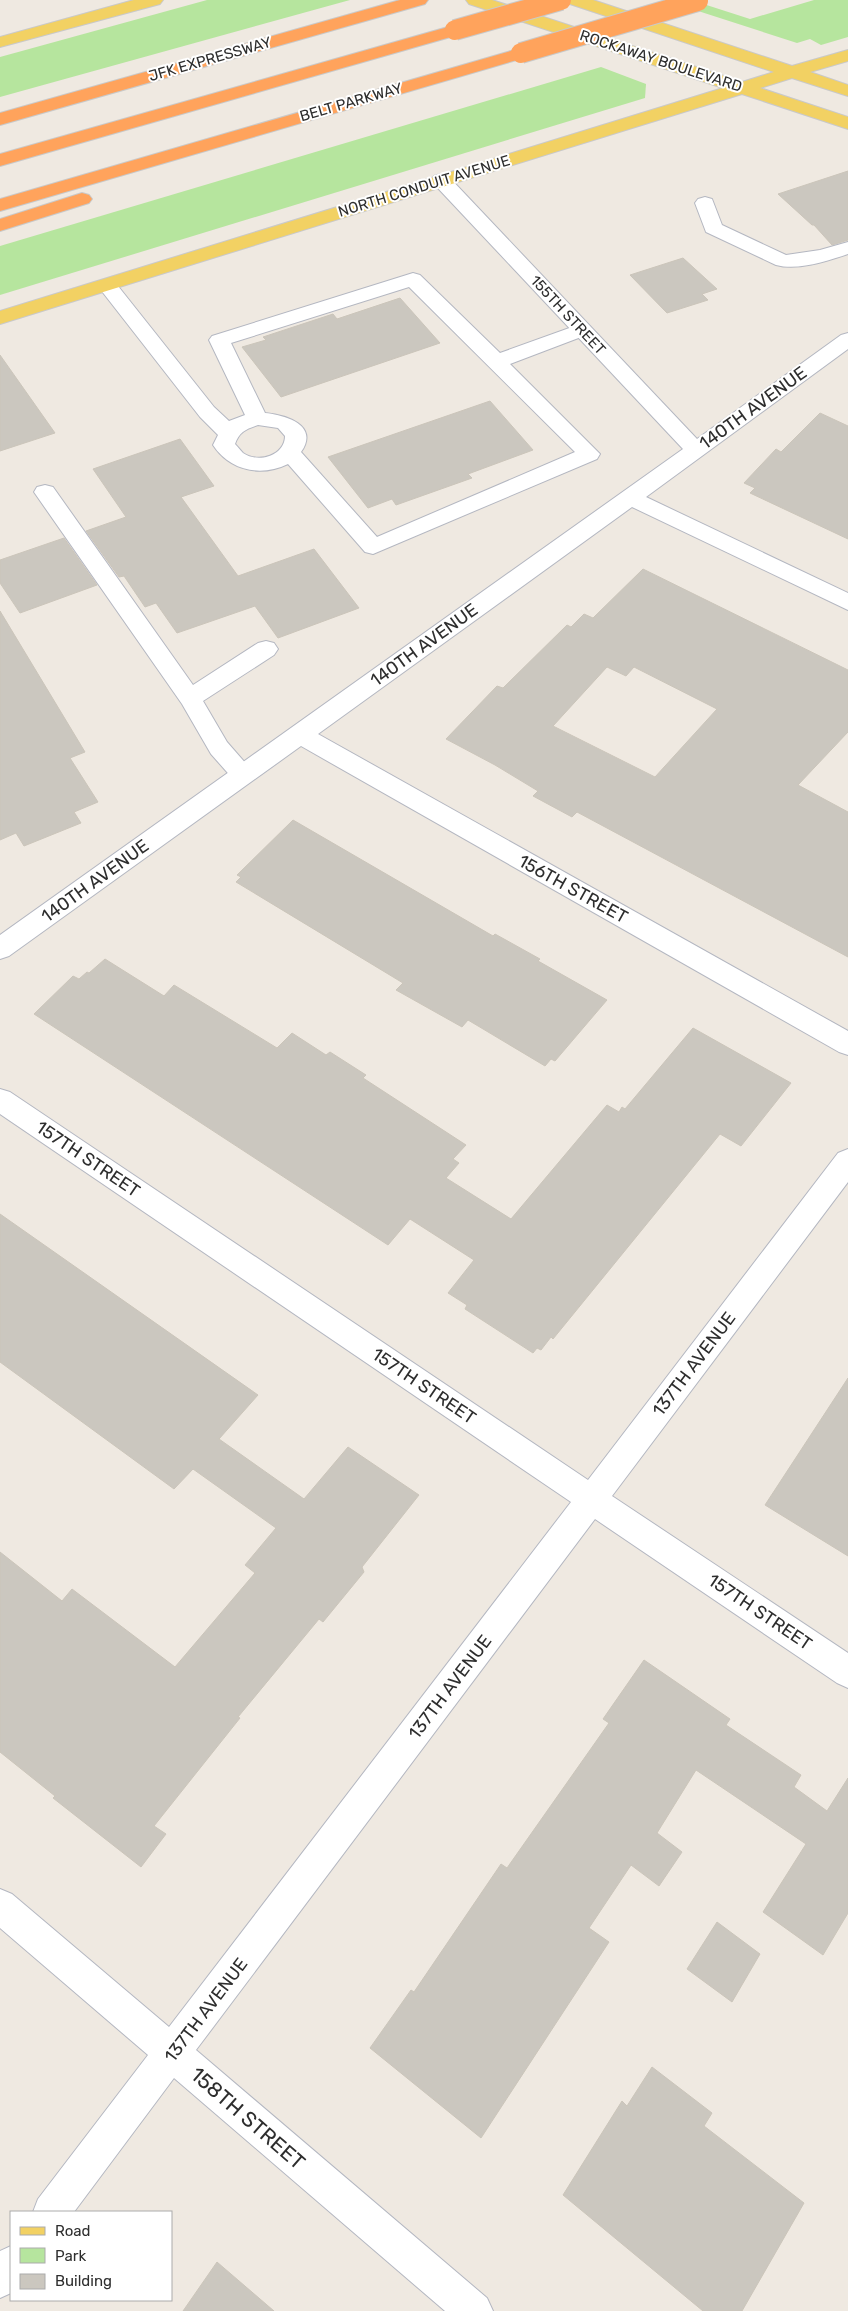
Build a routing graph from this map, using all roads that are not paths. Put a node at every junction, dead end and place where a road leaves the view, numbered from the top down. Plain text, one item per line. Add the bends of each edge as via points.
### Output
1 (154, 0) edge
2 (419, 0) edge
3 (475, 0) edge
4 (561, 0) edge
5 (576, 0) edge
6 (700, 1) edge
7 (0, 42) edge
8 (848, 55) edge
9 (789, 73) junction
10 (743, 88) junction
11 (848, 91) edge
12 (348, 104) junction
13 (0, 118) edge
14 (848, 123) edge
15 (0, 160) edge
16 (441, 180) junction
17 (705, 203) dead end
18 (0, 205) edge
19 (0, 226) edge
20 (848, 248) edge
21 (106, 285) junction
22 (0, 318) edge
23 (582, 330) junction
24 (848, 339) edge
25 (496, 362) junction
26 (257, 418) junction
27 (228, 433) junction
28 (696, 450) junction
29 (291, 454) junction
30 (45, 492) dead end
31 (630, 498) junction
32 (848, 602) edge
33 (266, 649) dead end
34 (190, 698) junction
35 (299, 734) junction
36 (243, 774) junction
37 (0, 949) edge
38 (848, 1044) edge
39 (0, 1100) edge
40 (848, 1161) edge
41 (592, 1499) junction
42 (848, 1672) edge
43 (0, 1906) edge
44 (172, 2054) junction
45 (52, 2211) edge
46 (10, 2265) edge
47 (0, 2279) edge
48 (474, 2311) edge

1 - 7 main road
2 - 13 highway, JFK EXPRESSWAY
3 - 10 main road, ROCKAWAY BOULEVARD
4 - 15 highway, bridge
5 - 9 main road, ROCKAWAY BOULEVARD
6 - 12 highway, BELT PARKWAY, bridge
8 - 9 main road, NORTH CONDUIT AVENUE
9 - 10 main road, NORTH CONDUIT AVENUE
9 - 11 main road, ROCKAWAY BOULEVARD
10 - 14 main road, ROCKAWAY BOULEVARD
10 - 16 main road, NORTH CONDUIT AVENUE
12 - 18 highway, BELT PARKWAY
12 - 19 highway
16 - 21 main road, NORTH CONDUIT AVENUE
16 - 23 street, 155TH STREET
17 - 20 street via 713,228 784,261 822,256
21 - 22 main road, NORTH CONDUIT AVENUE
21 - 27 street via 207,412
23 - 25 street
23 - 28 street, 155TH STREET
24 - 28 street, 140TH AVENUE
25 - 26 street via 413,279 219,340
25 - 29 street via 589,454 373,547
26 - 27 street via 238,424
26 - 29 street via 287,424 296,435 297,443
27 - 29 street via 224,445 231,456 244,463 273,464
28 - 31 street, 140TH AVENUE
30 - 34 street
31 - 32 street
31 - 35 street, 140TH AVENUE
33 - 34 street
34 - 36 street via 219,748
35 - 36 street, 140TH AVENUE
35 - 38 street, 156TH STREET
36 - 37 street, 140TH AVENUE
39 - 41 street, 157TH STREET
40 - 41 street, 137TH AVENUE
41 - 42 street, 157TH STREET
41 - 44 street, 137TH AVENUE
43 - 44 street, 158TH STREET
44 - 45 street, 137TH AVENUE
44 - 48 street, 158TH STREET
46 - 47 street

